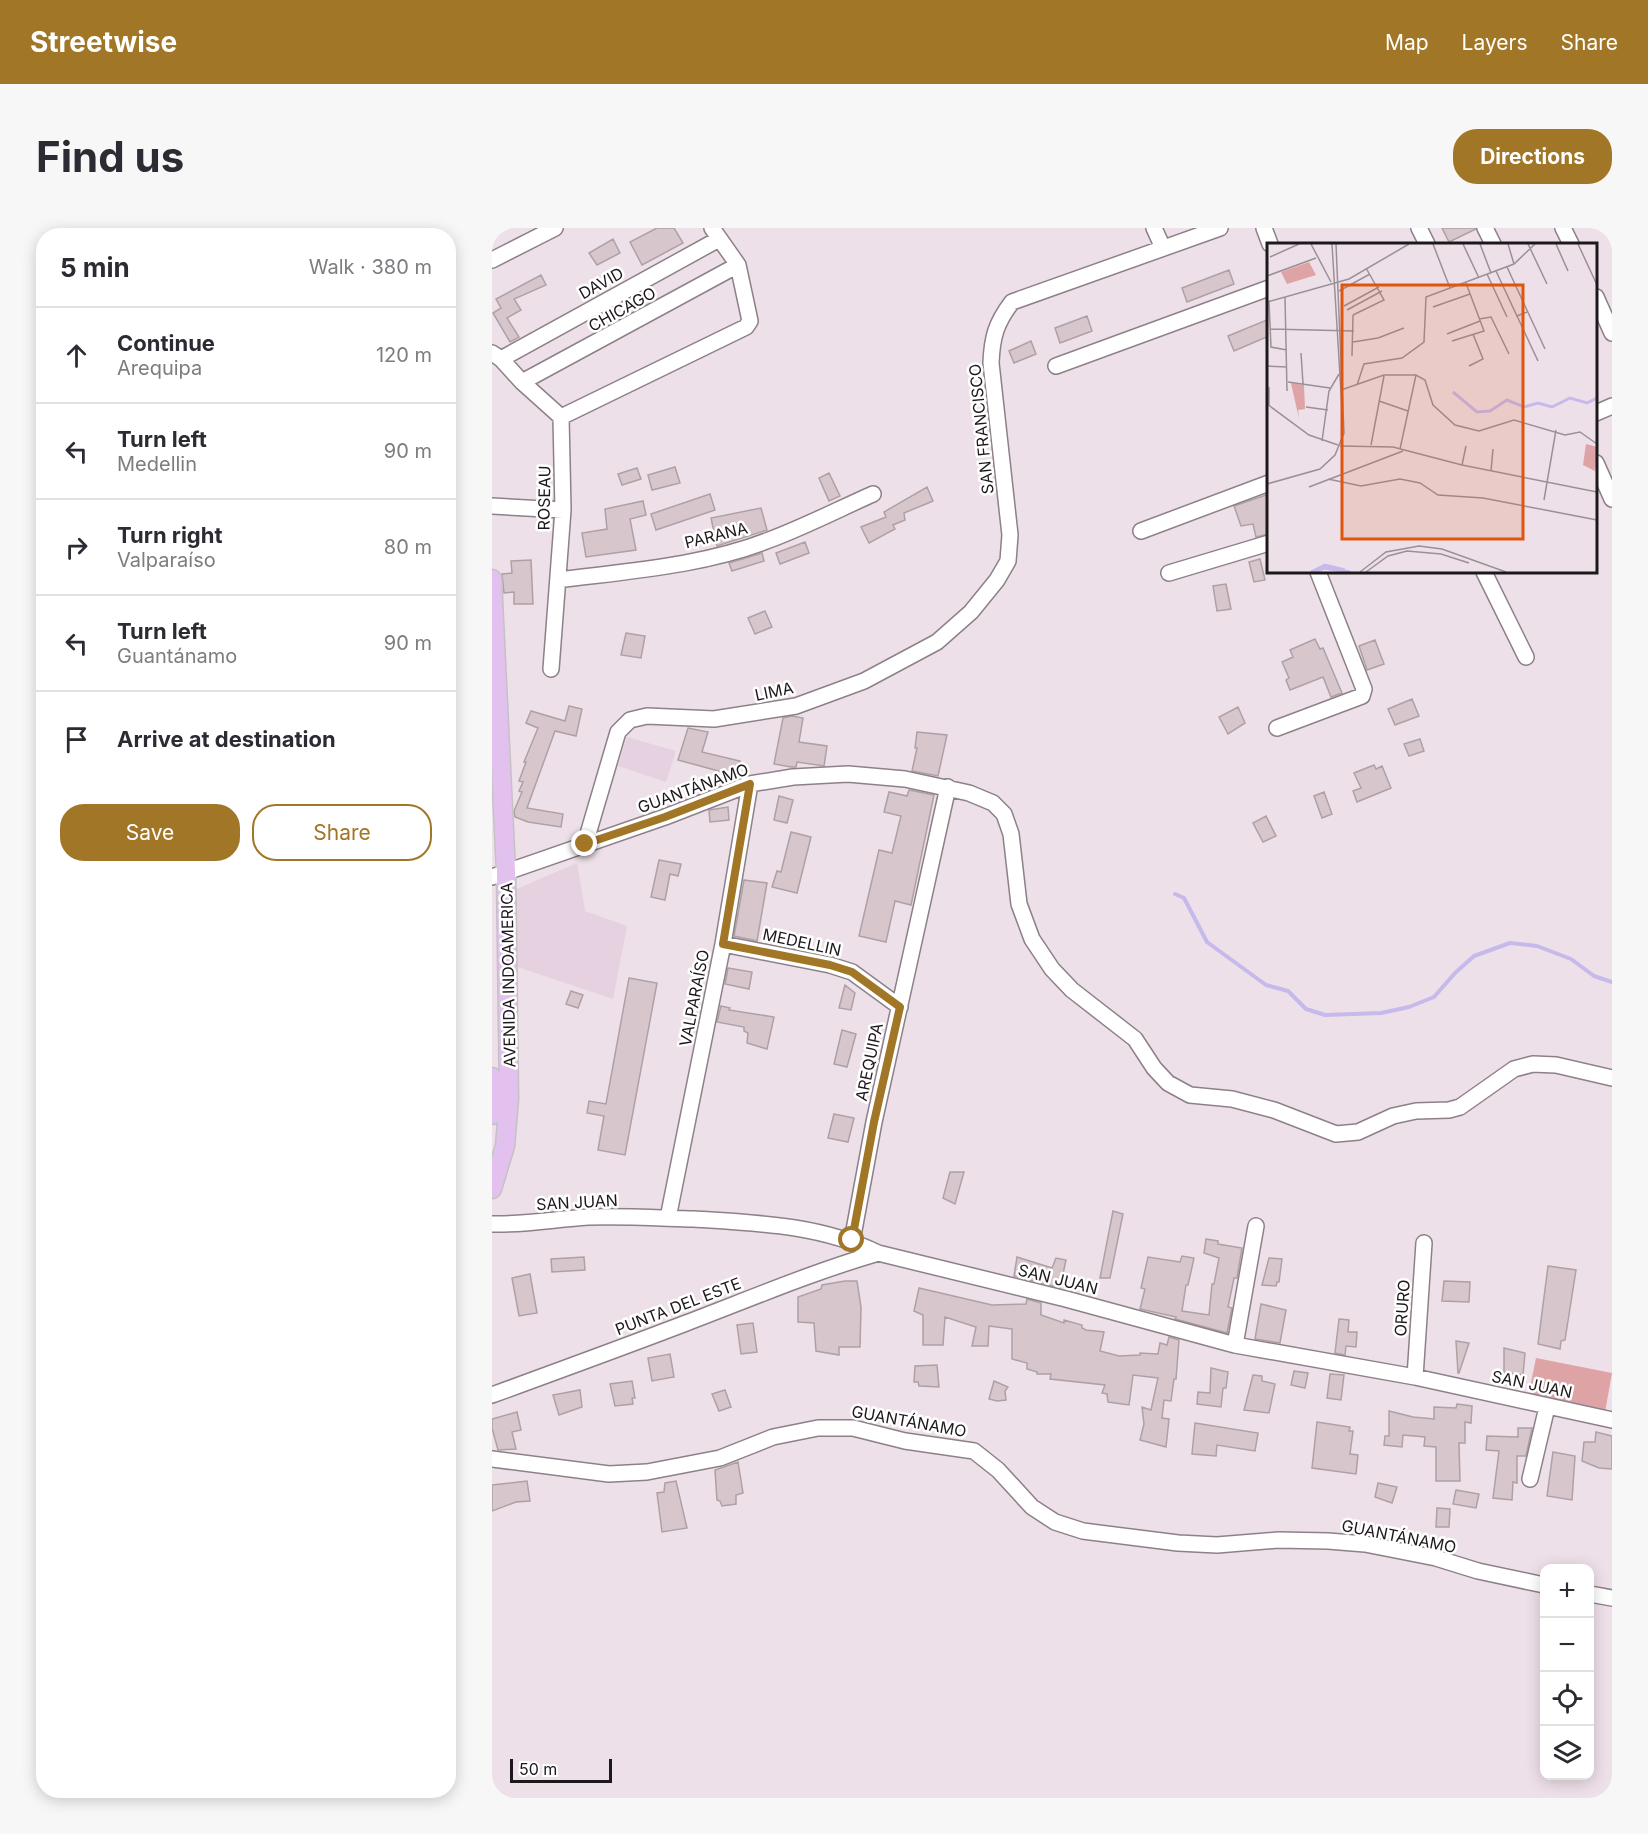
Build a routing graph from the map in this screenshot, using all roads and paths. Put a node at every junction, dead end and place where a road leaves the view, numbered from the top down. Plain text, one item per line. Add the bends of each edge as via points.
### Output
1 (555, 228) edge
2 (1154, 228) edge
3 (1220, 228) edge
4 (1264, 228) edge
5 (1419, 228) edge
6 (1485, 228) edge
7 (1563, 228) edge
8 (715, 234) edge
9 (1270, 243) edge
10 (1426, 243) edge
11 (1492, 243) edge
12 (1570, 243) edge
13 (1163, 248) junction
14 (492, 260) edge
15 (738, 265) junction
16 (1267, 289) edge
17 (1597, 299) edge
18 (1612, 333) edge
19 (496, 356) edge
20 (1056, 366) dead end
21 (522, 382) junction
22 (1612, 406) edge
23 (1597, 413) edge
24 (561, 417) junction
25 (1597, 466) edge
26 (1267, 484) edge
27 (873, 494) dead end
28 (1612, 499) edge
29 (492, 506) edge
30 (564, 510) junction
31 (1141, 531) dead end
32 (1267, 544) edge
33 (1008, 561) joint
34 (1169, 573) dead end
35 (1318, 573) edge
36 (1484, 573) edge
37 (492, 579) edge
38 (558, 580) junction
39 (1526, 657) dead end
40 (551, 669) dead end
41 (1277, 728) dead end
42 (750, 784) junction
43 (948, 787) junction
44 (585, 844) junction
45 (499, 875) edge
46 (723, 944) junction
47 (900, 1007) junction
48 (492, 1077) edge
49 (1612, 1078) edge
50 (492, 1115) edge
51 (492, 1189) edge
52 (668, 1218) junction
53 (492, 1224) edge
54 (1256, 1226) dead end
55 (852, 1240) junction
56 (1424, 1243) dead end
57 (878, 1252) junction
58 (1235, 1345) junction
59 (1415, 1377) junction
60 (492, 1395) edge
61 (1547, 1407) junction
62 (1612, 1420) edge
63 (492, 1459) edge
64 (1530, 1479) dead end
65 (1540, 1584) edge
66 (1594, 1595) edge
67 (1612, 1598) edge

1 - 14 street
2 - 13 street
3 - 13 street, SAN FRANCISCO
4 - 9 street
5 - 10 street
6 - 11 street
7 - 12 street
8 - 15 street
8 - 19 street, DAVID
13 - 33 street, SAN FRANCISCO via 1012,303 1001,317 992,340 991,363 1010,535
15 - 21 street, CHICAGO
15 - 24 street via 750,321 746,327
16 - 20 street
17 - 18 street
19 - 21 street
21 - 24 street
22 - 23 street
24 - 30 street, ROSEAU
25 - 28 street
26 - 31 street
27 - 38 street, PARANA via 768,541 716,556
29 - 30 street
30 - 38 street, ROSEAU
32 - 34 street
33 - 44 street, LIMA via 971,612 937,642 864,681 796,706 755,714 714,719 647,716 630,720 618,732
35 - 41 street via 1364,693
36 - 39 street
37 - 45 main road, AVENIDA INDOAMERICA
38 - 40 street, ROSEAU
42 - 43 street, GUANTÁNAMO via 848,774
42 - 44 street, GUANTÁNAMO
42 - 46 street, VALPARAÍSO
43 - 47 street, AREQUIPA
43 - 49 street, GUANTÁNAMO via 993,803 1004,814 1011,834 1019,904 1032,939 1052,969 1072,990 1135,1039 1168,1083 1190,1095 1232,1099 1274,1110 1336,1134 1358,1132 1393,1116 1460,1107 1514,1069 1533,1064 1556,1065
44 - 45 street, GUANTÁNAMO
45 - 51 main road, AVENIDA INDOAMERICA via 509,1099 505,1146
46 - 47 street, MEDELLIN via 852,972
46 - 52 street, VALPARAÍSO
47 - 55 street, AREQUIPA
48 - 50 main road, AVENIDA INDOAMERICA
52 - 53 street, SAN JUAN via 590,1217
52 - 55 street, SAN JUAN via 765,1223
54 - 58 street
55 - 57 street, SAN JUAN
56 - 59 street, ORURO
57 - 58 street, SAN JUAN
57 - 60 street, PUNTA DEL ESTE via 776,1286
58 - 59 street, SAN JUAN
59 - 61 street, SAN JUAN
61 - 62 street, SAN JUAN
61 - 64 street
63 - 65 street, GUANTÁNAMO via 609,1474 647,1472 720,1458 773,1437 818,1428 853,1428 905,1441 974,1451 998,1470 1032,1507 1055,1522 1083,1530 1217,1545 1288,1540 1365,1544
66 - 67 street

